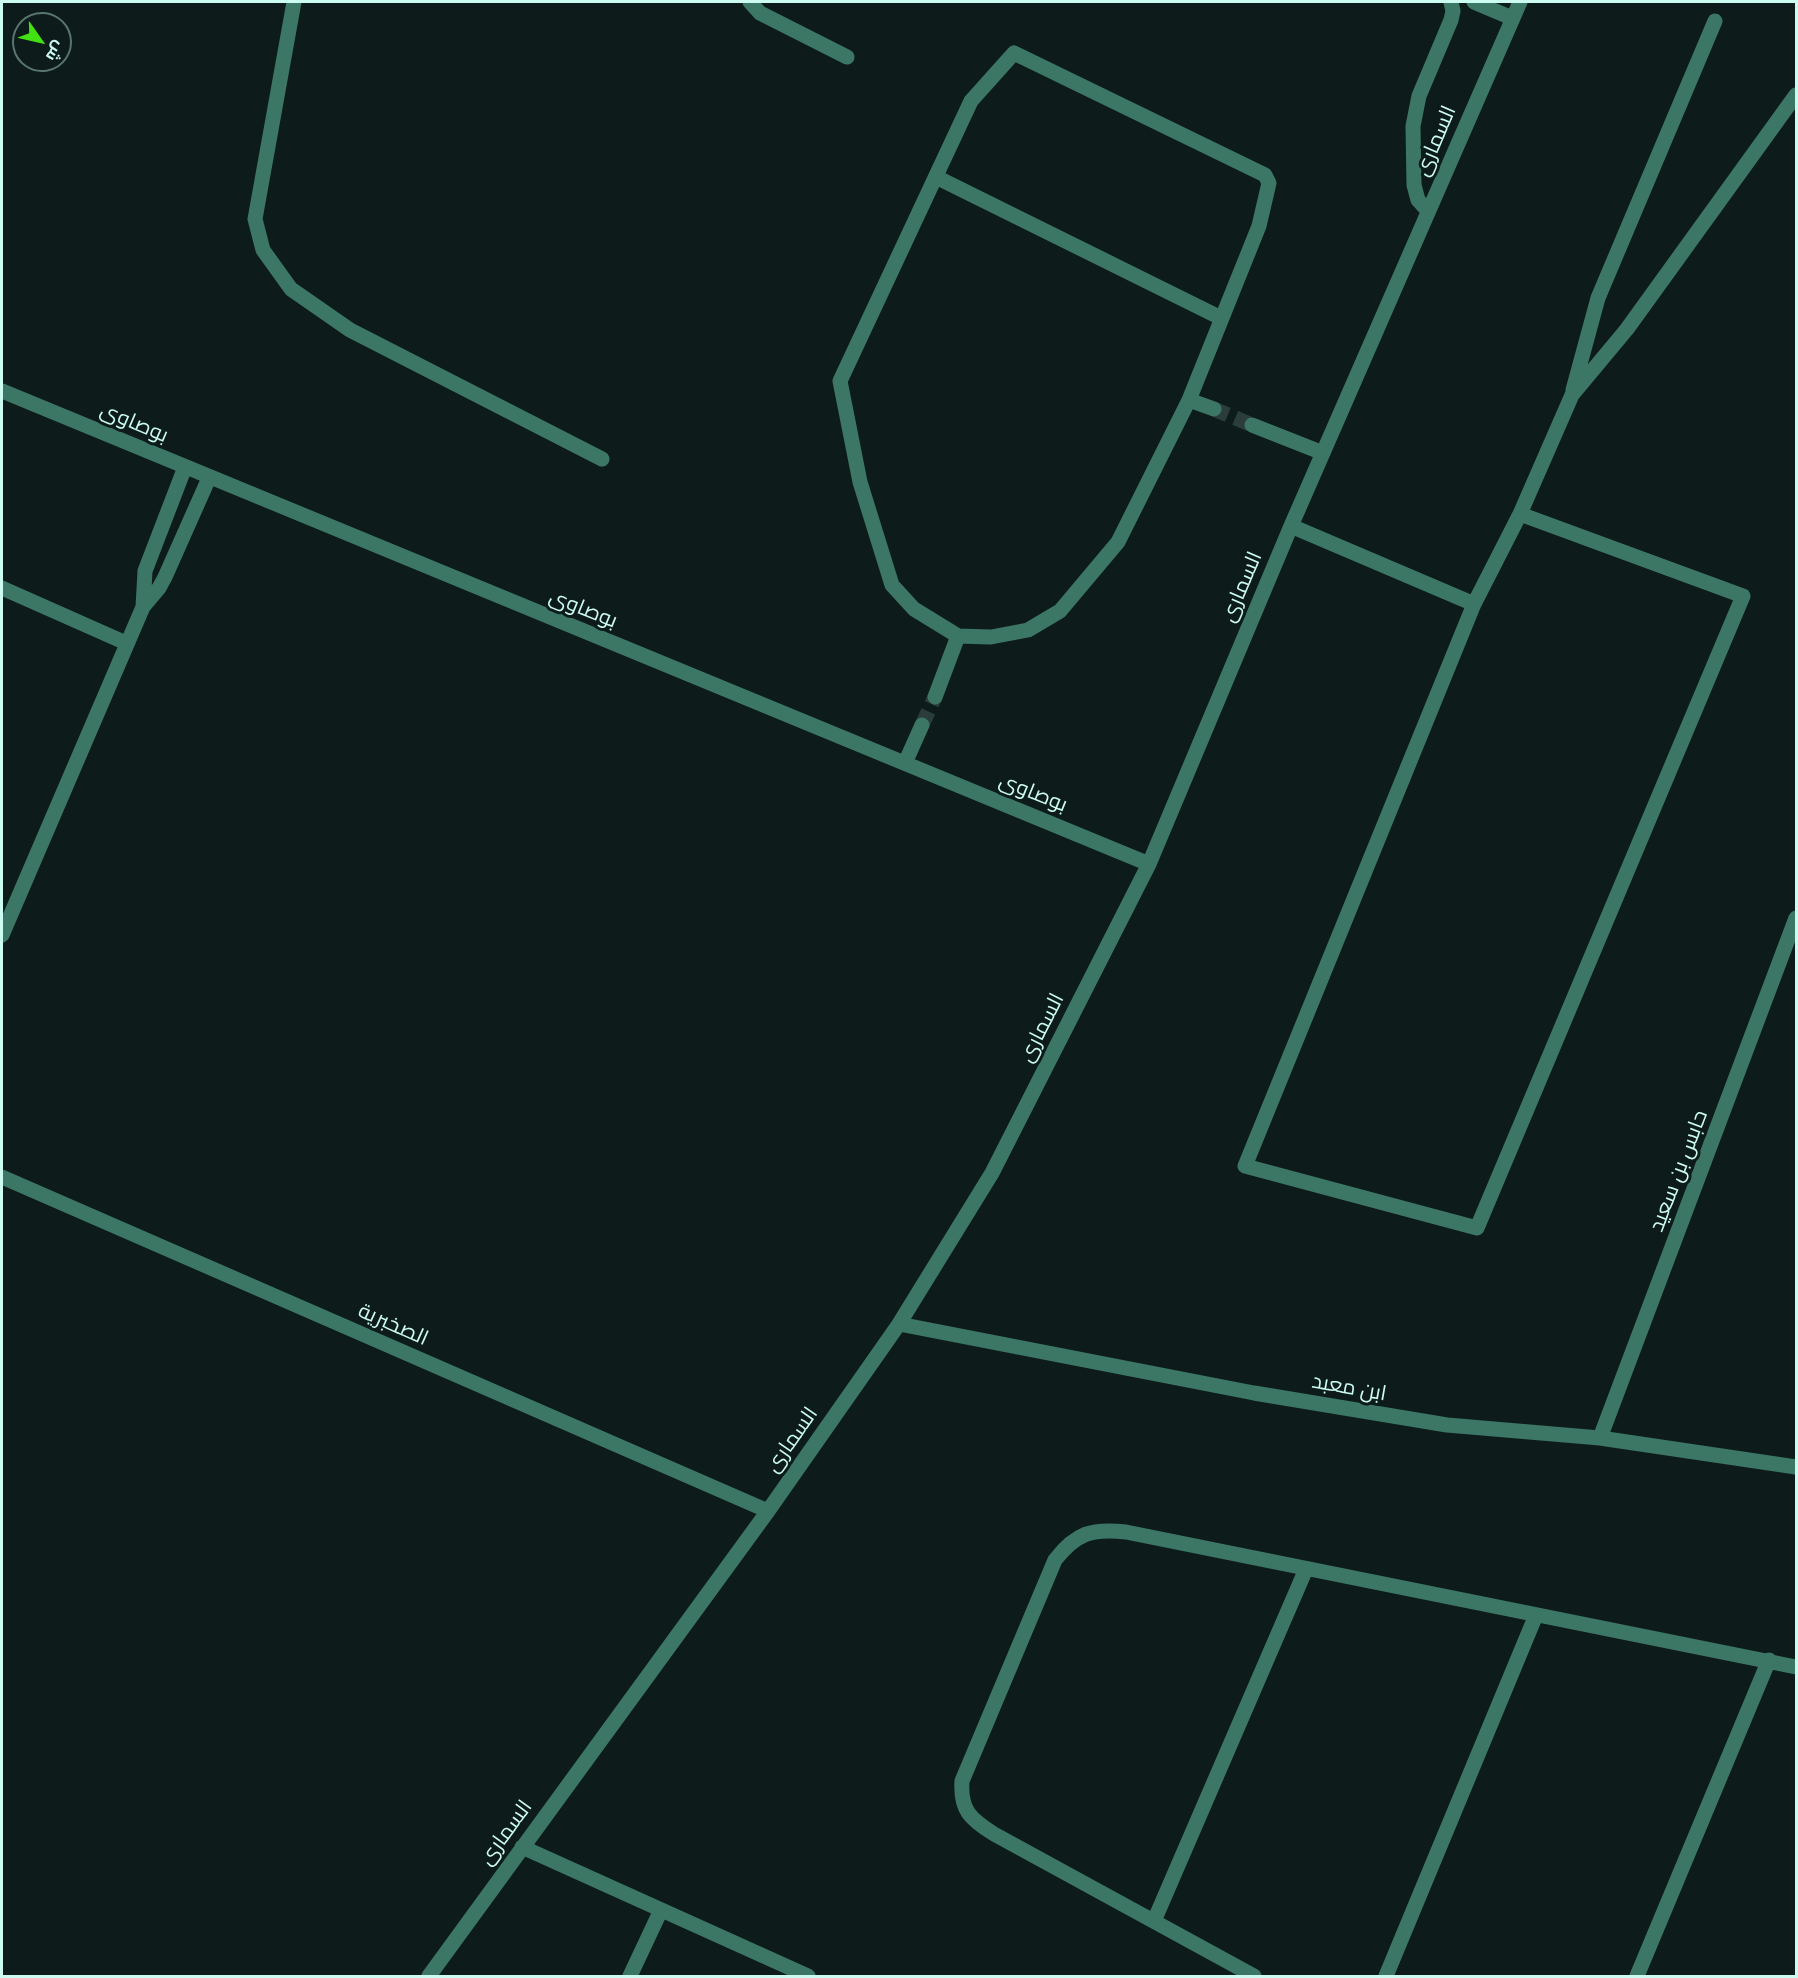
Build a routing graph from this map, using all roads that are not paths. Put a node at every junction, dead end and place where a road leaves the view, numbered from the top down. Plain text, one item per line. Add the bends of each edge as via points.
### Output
1 (294, 2) edge
2 (750, 2) edge
3 (1451, 2) edge
4 (1474, 2) edge
5 (1520, 2) edge
6 (1512, 18) junction
7 (1715, 21) dead end
8 (847, 57) dead end
9 (1797, 95) edge
10 (936, 177) junction
11 (1428, 211) junction
12 (1221, 318) junction
13 (2, 391) edge
14 (1572, 395) junction
15 (1189, 400) junction
16 (1214, 409) tunnel mouth
17 (1252, 425) tunnel mouth
18 (1323, 453) junction
19 (602, 459) dead end
20 (185, 467) junction
21 (209, 478) junction
22 (1520, 514) junction
23 (1291, 526) junction
24 (2, 588) edge
25 (1474, 604) junction
26 (143, 607) junction
27 (958, 636) junction
28 (126, 643) junction
29 (935, 697) tunnel mouth
30 (922, 725) tunnel mouth
31 (905, 763) junction
32 (1149, 864) junction
33 (1797, 918) edge
34 (2, 935) edge
35 (2, 1177) edge
36 (899, 1324) junction
37 (1600, 1438) junction
38 (1797, 1467) edge
39 (768, 1511) junction
40 (1306, 1569) junction
41 (1536, 1615) junction
42 (1769, 1660) junction
43 (1797, 1667) edge
44 (522, 1847) junction
45 (661, 1910) junction
46 (1154, 1921) junction
47 (429, 1977) edge
48 (630, 1977) edge
49 (808, 1977) edge
50 (1254, 1977) edge
51 (1386, 1977) edge
52 (1637, 1977) edge

1 - 19 street via 255,219 262,250 291,289 350,330
2 - 8 street via 760,14
3 - 11 street via 1451,20 1419,96 1413,126 1414,185 1418,200
4 - 6 street
5 - 6 street, السمارى
6 - 11 street, السمارى
7 - 14 street via 1599,298
9 - 14 street via 1627,329
10 - 12 street
10 - 12 street via 971,101 1014,53 1265,175 1269,183 1259,226
10 - 27 street via 840,381 860,482 892,585 914,609
11 - 18 street, السمارى
12 - 15 street
13 - 20 street, بوصاوى
14 - 22 street
15 - 16 street
15 - 27 street via 1118,542 1060,611 1028,630 991,637
17 - 18 street
18 - 23 street, السمارى
20 - 21 street, بوصاوى
20 - 26 street via 145,571
21 - 26 street via 165,577
21 - 31 street, بوصاوى
22 - 25 street
22 - 25 street via 1743,596 1477,1228 1245,1166
23 - 25 street
23 - 32 street, السمارى
24 - 28 street
26 - 28 street
27 - 29 street
28 - 34 street
30 - 31 street
31 - 32 street, بوصاوى
32 - 36 street, السمارى via 992,1173
33 - 37 street, حابس بن سعيد
35 - 39 street, الصخبرية
36 - 37 street, ابن معبد via 1242,1391 1447,1425
36 - 39 street, السمارى
37 - 38 street, ابن معبد
39 - 44 street, السمارى
40 - 41 street
40 - 46 street
40 - 46 street via 1105,1529 1085,1533 1068,1544 1055,1560 962,1780 961,1797 967,1813 979,1825
41 - 42 street
41 - 51 street
42 - 43 street
42 - 52 street
44 - 45 street
44 - 47 street, السمارى
45 - 48 street
45 - 49 street
46 - 50 street

